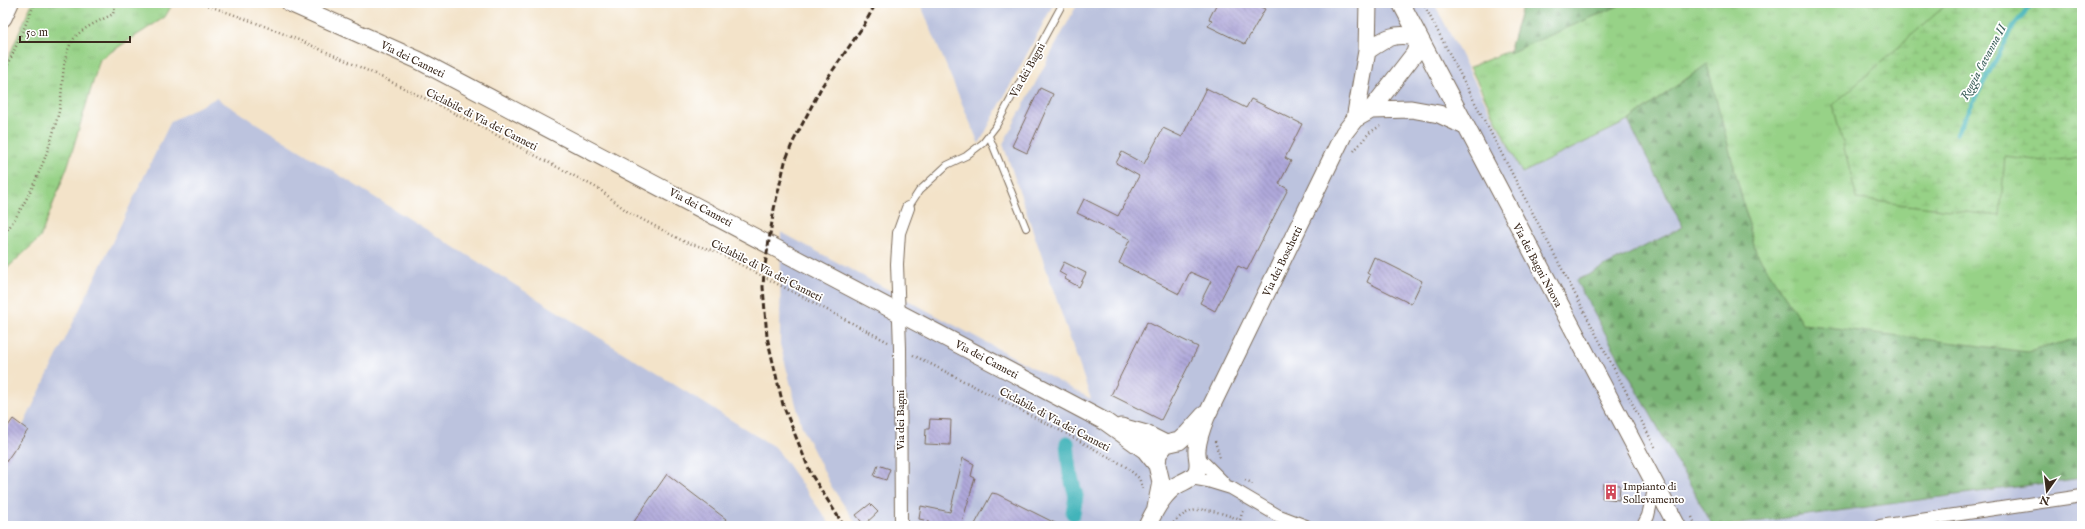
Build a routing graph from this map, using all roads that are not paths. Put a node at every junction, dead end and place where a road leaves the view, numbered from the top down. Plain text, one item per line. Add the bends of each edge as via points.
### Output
1 (10, 3) edge
2 (290, 3) edge
3 (1063, 3) edge
4 (1368, 3) edge
5 (1401, 3) edge
6 (3, 18) edge
7 (1419, 38) junction
8 (1367, 51) junction
9 (1371, 110) junction
10 (1355, 119) junction
11 (1465, 126) junction
12 (988, 136) junction
13 (908, 208) joint
14 (1026, 228) dead end
15 (898, 313) junction
16 (1211, 405) junction
17 (1106, 422) junction
18 (1173, 442) junction
19 (1198, 455) junction
20 (1158, 469) junction
21 (1186, 480) junction
22 (1655, 485) junction
23 (1231, 488) junction
24 (2082, 496) edge
25 (1155, 511) junction
26 (901, 526) edge
27 (1148, 526) edge
28 (1306, 526) edge
29 (1643, 526) edge
30 (1677, 526) edge
31 (1880, 526) edge

1 - 6 street
2 - 15 street, Via dei Canneti via 418,60 768,242
3 - 12 lane, Via dei Bagni via 996,126
4 - 8 street, Via dei Boschetti
5 - 7 street, Via dei Bagni Nuova
7 - 8 street via 1404,34 1390,36
7 - 9 street, Via dei Boschetti via 1414,53
7 - 11 street, Via dei Bagni Nuova
8 - 10 street, Via dei Boschetti
9 - 10 street, Via dei Boschetti
9 - 11 street, Via dei Boschetti via 1411,108 1439,114
10 - 16 street, Via dei Boschetti via 1344,133
11 - 22 street, Via dei Bagni Nuova
12 - 13 lane, Via dei Bagni via 966,156 947,165 919,191
12 - 14 lane
13 - 15 street, Via dei Bagni via 899,233
15 - 17 street, Via dei Canneti
15 - 26 street, Via dei Bagni
16 - 18 street, Via dei Boschetti via 1196,425
16 - 19 street, Via dei Boschetti via 1202,428
17 - 18 street, Via dei Canneti
17 - 20 street, Via dei Canneti via 1145,450
18 - 19 street via 1192,446
18 - 20 street, Via dei Boschetti via 1158,454
19 - 21 street, Via dei Boschetti via 1199,466
19 - 23 street via 1213,474
20 - 21 street via 1169,481
20 - 25 street, Via dei Boschetti via 1160,482
21 - 23 street via 1208,480
21 - 25 street, Via dei Boschetti via 1170,492
22 - 29 street
22 - 30 street, Via dei Bagni Nuova
23 - 28 street via 1277,515
24 - 31 street
25 - 27 street, Via dei Boschetti

